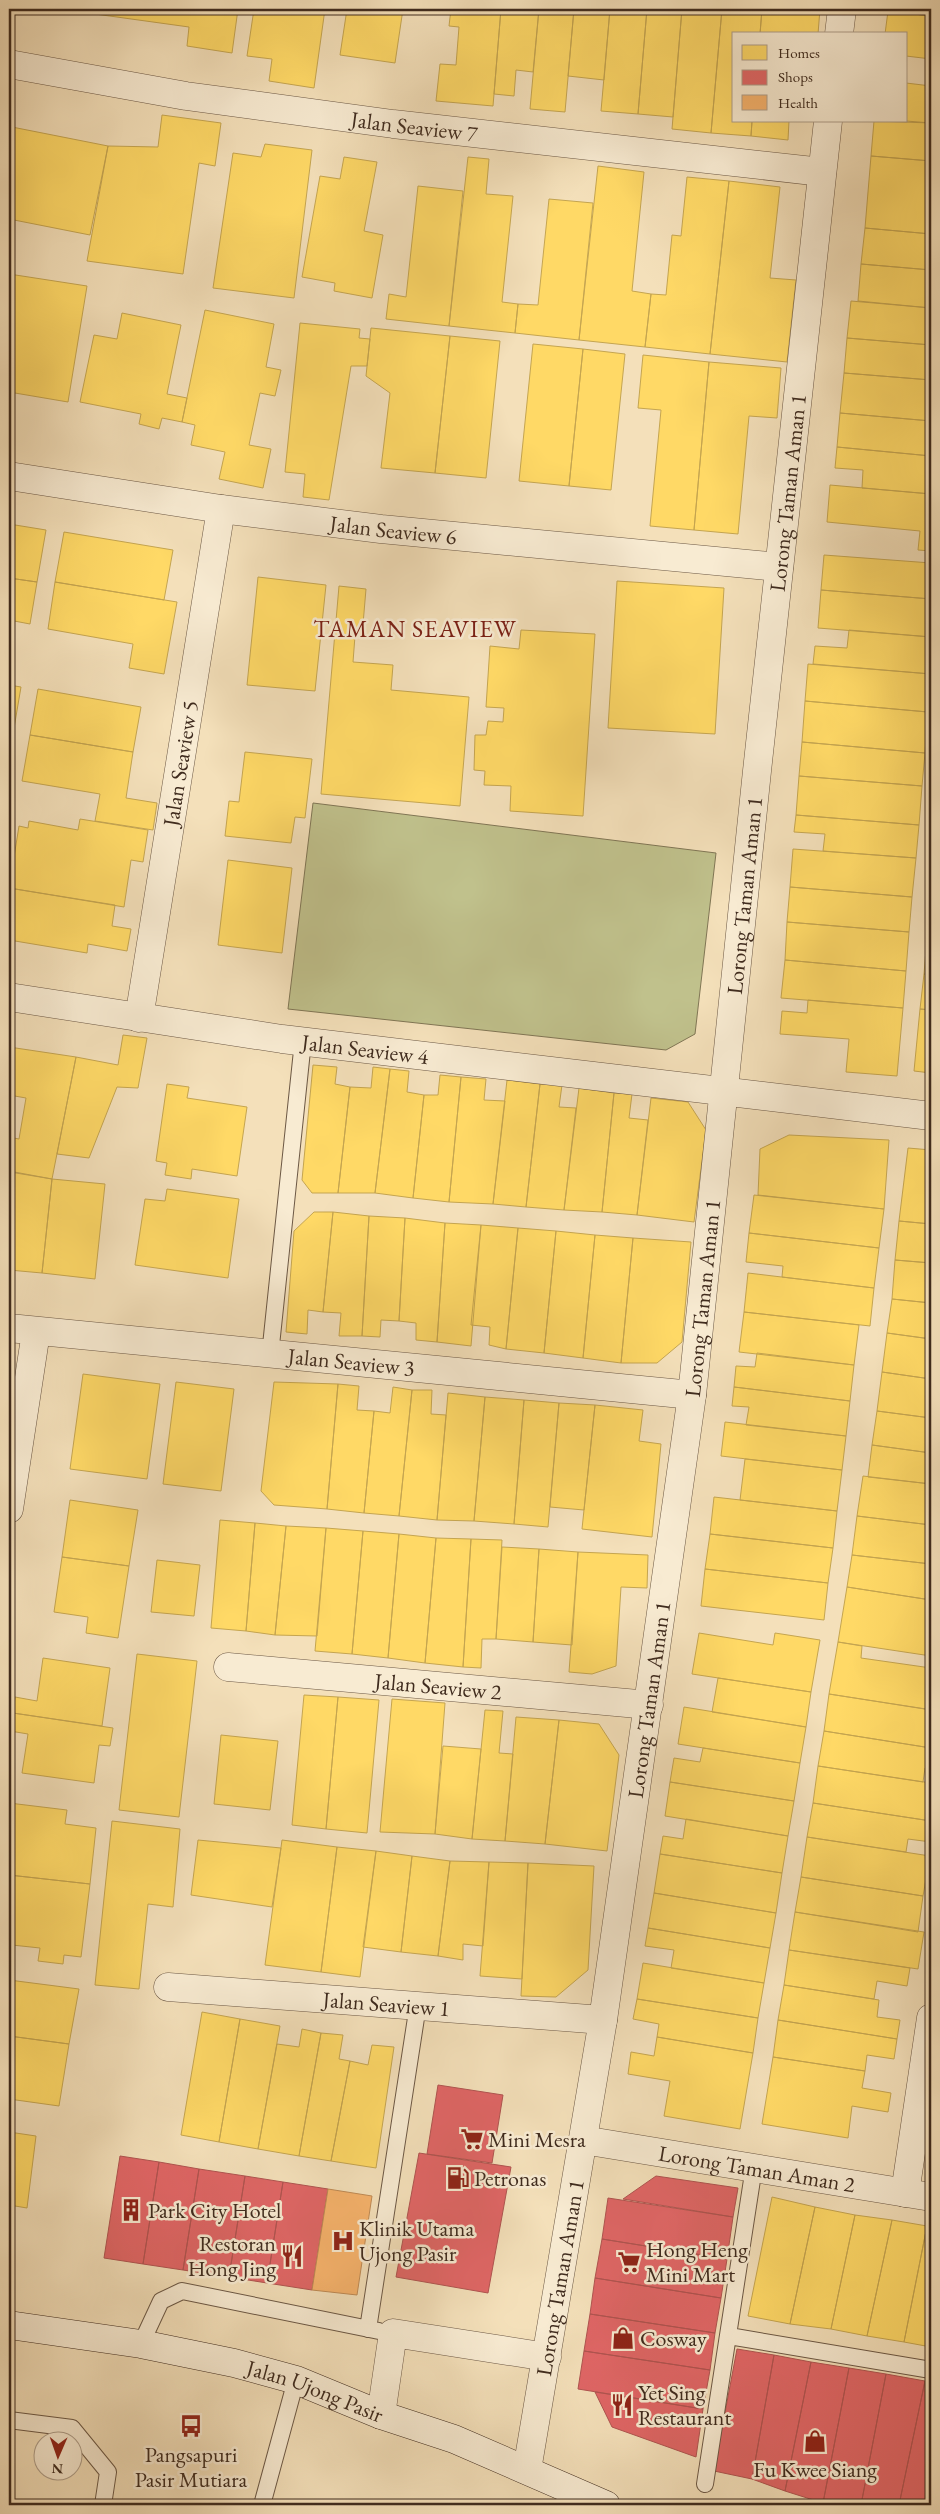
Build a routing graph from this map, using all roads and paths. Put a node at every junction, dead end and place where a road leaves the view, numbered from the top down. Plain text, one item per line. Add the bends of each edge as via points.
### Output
1 (842, 9) edge
2 (839, 32) edge
3 (9, 64) edge
4 (828, 122) edge
5 (822, 172) junction
6 (9, 476) edge
7 (221, 509) junction
8 (779, 567) junction
9 (9, 997) edge
10 (139, 1018) junction
11 (303, 1041) junction
12 (723, 1090) junction
13 (931, 1116) edge
14 (9, 1328) edge
15 (36, 1332) junction
16 (270, 1355) junction
17 (692, 1395) junction
18 (9, 1510) edge
19 (228, 1667) dead end
20 (649, 1705) junction
21 (168, 1987) dead end
22 (418, 2005) junction
23 (931, 2018) edge
24 (603, 2020) junction
25 (583, 2140) junction
26 (754, 2167) junction
27 (918, 2195) edge
28 (9, 2325) edge
29 (381, 2331) junction
30 (729, 2336) junction
31 (141, 2344) junction
32 (547, 2357) junction
33 (931, 2370) edge
34 (296, 2380) junction
35 (381, 2415) junction
36 (9, 2420) edge
37 (527, 2470) junction
38 (705, 2484) dead end
39 (103, 2505) edge
40 (262, 2505) edge
41 (606, 2505) edge

1 - 2 street
3 - 5 street, Jalan Seaview 7 via 186,96 393,124
4 - 5 street, Lorong Taman Aman 1
5 - 8 street, Lorong Taman Aman 1
6 - 7 street, Jalan Seaview 6
7 - 8 street, Jalan Seaview 6 via 381,529
7 - 10 street, Jalan Seaview 5
8 - 12 street, Lorong Taman Aman 1
9 - 10 street, Jalan Seaview 4
10 - 11 street, Jalan Seaview 4
11 - 12 street, Jalan Seaview 4
11 - 16 lane
12 - 13 street, Jalan Seaview 4
12 - 17 street, Lorong Taman Aman 1
14 - 15 street, Jalan Seaview 3
15 - 16 street, Jalan Seaview 3
15 - 18 street
16 - 17 street, Jalan Seaview 3
17 - 20 street, Lorong Taman Aman 1
19 - 20 street, Jalan Seaview 2
20 - 24 street, Lorong Taman Aman 1
21 - 22 street, Jalan Seaview 1
22 - 24 street, Jalan Seaview 1
22 - 29 lane
23 - 27 street
24 - 25 street, Lorong Taman Aman 1
25 - 26 street, Lorong Taman Aman 2
25 - 32 street, Lorong Taman Aman 1
26 - 27 street, Lorong Taman Aman 2
26 - 30 lane
28 - 31 street, Jalan Ujong Pasir
29 - 31 lane via 182,2291 161,2301
29 - 32 street
29 - 35 street
30 - 33 lane
30 - 38 lane
31 - 34 street, Jalan Ujong Pasir via 234,2363
32 - 37 street, Lorong Taman Aman 1
34 - 35 street, Jalan Ujong Pasir
34 - 40 lane
35 - 37 street, Jalan Ujong Pasir via 454,2439
36 - 39 lane via 72,2428 108,2472
37 - 41 street, Jalan Ujong Pasir

